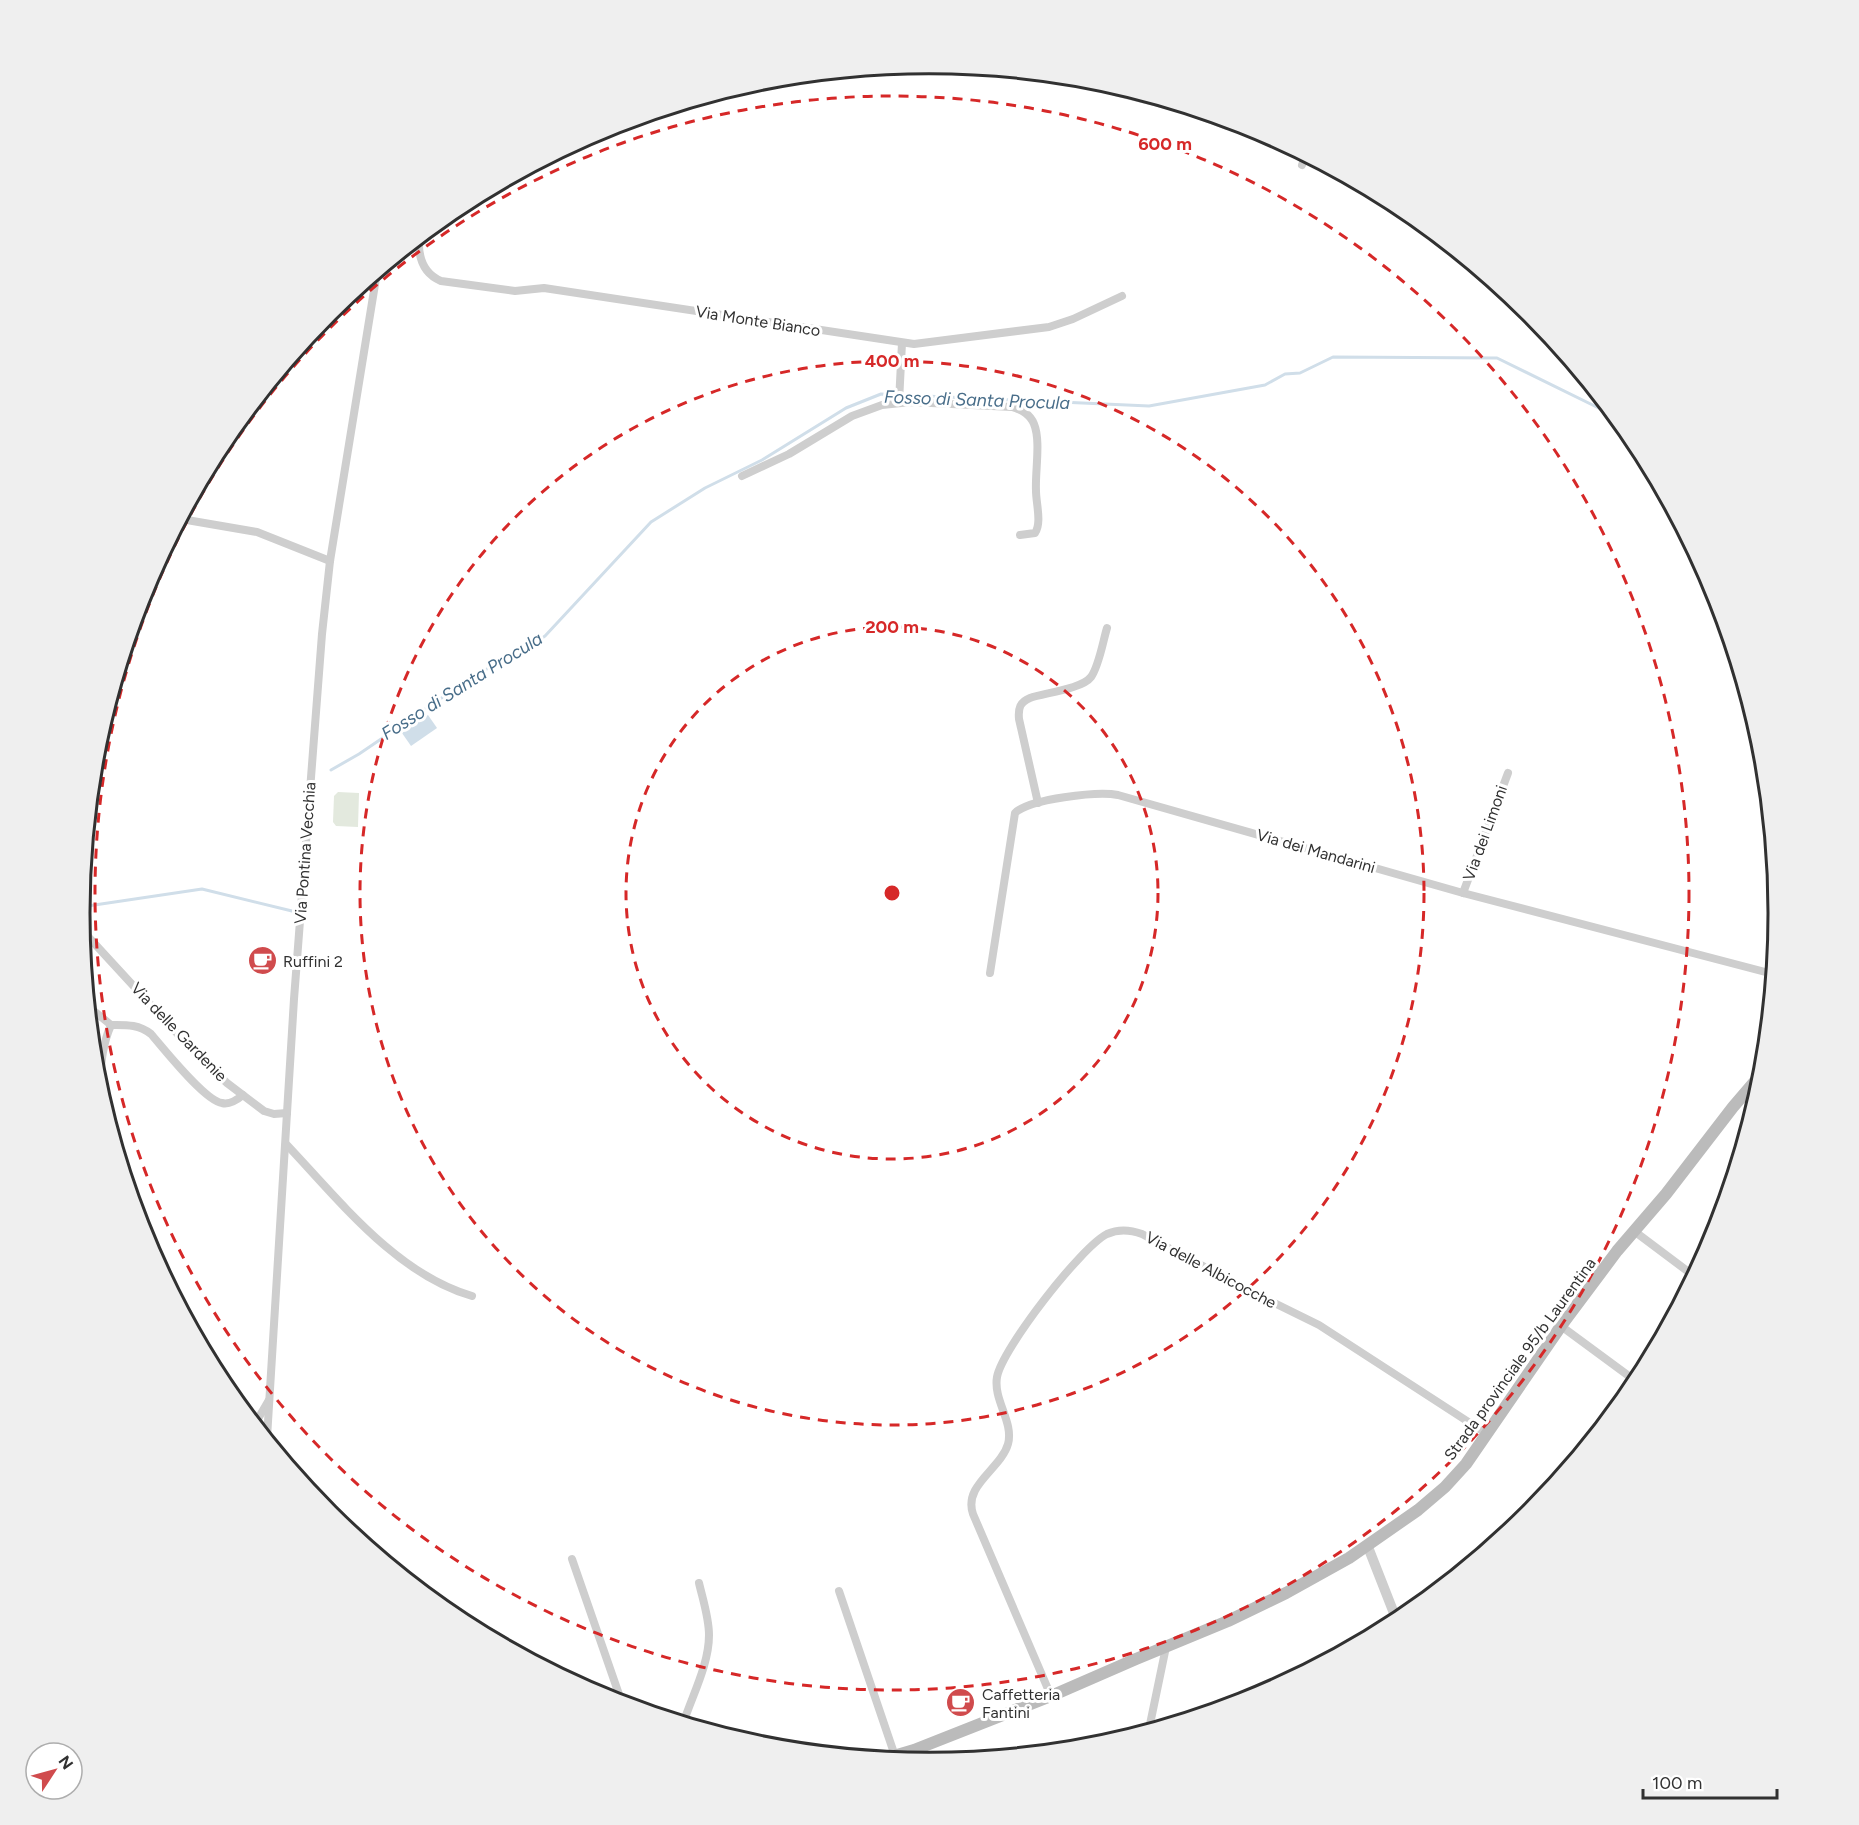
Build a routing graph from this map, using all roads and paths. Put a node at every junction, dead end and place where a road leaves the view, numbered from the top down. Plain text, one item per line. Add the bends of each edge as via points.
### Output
1 (1303, 161) edge
2 (1302, 165) dead end
3 (419, 247) edge
4 (375, 283) edge
5 (1122, 296) dead end
6 (902, 343) junction
7 (899, 402) junction
8 (742, 476) dead end
9 (188, 520) edge
10 (1020, 535) dead end
11 (330, 561) junction
12 (1107, 628) dead end
13 (1508, 773) dead end
14 (1038, 803) junction
15 (1463, 893) junction
16 (91, 940) edge
17 (1766, 972) edge
18 (990, 973) dead end
19 (97, 1013) edge
20 (111, 1024) junction
21 (103, 1052) edge
22 (1749, 1088) edge
23 (243, 1095) junction
24 (287, 1113) junction
25 (286, 1144) junction
26 (1634, 1231) junction
27 (1688, 1271) edge
28 (472, 1296) dead end
29 (1561, 1326) junction
30 (1629, 1376) edge
31 (270, 1397) junction
32 (259, 1416) edge
33 (268, 1428) edge
34 (1487, 1434) junction
35 (1368, 1547) junction
36 (572, 1558) dead end
37 (699, 1583) dead end
38 (839, 1591) dead end
39 (1393, 1612) edge
40 (1166, 1647) junction
41 (618, 1692) edge
42 (1051, 1696) junction
43 (686, 1715) edge
44 (1150, 1722) edge
45 (889, 1751) edge
46 (906, 1751) edge

1 - 2 street
3 - 6 street, Via Monte Bianco via 423,266 441,281 519,291 544,288
4 - 11 street, Via Pontina Vecchia
5 - 6 street, Via Monte Bianco via 1049,327 923,344
6 - 7 street
7 - 8 street via 852,416 789,454
7 - 10 street via 1008,407 1021,410 1030,418 1037,433 1038,527 1035,533
9 - 11 street via 258,532
11 - 24 street, Via Pontina Vecchia via 315,708
12 - 14 street via 1090,679 1030,698 1019,707
13 - 15 street, Via dei Limoni
14 - 15 street, Via dei Mandarini via 1094,793 1118,795
14 - 18 street, Via dei Mandarini via 1019,809 1014,816
15 - 17 street, Via dei Mandarini
16 - 23 street, Via delle Gardenie via 196,1055
19 - 20 street
20 - 21 street
20 - 23 street via 133,1025 146,1031 214,1101 230,1103
22 - 26 main road, Strada provinciale 95/b Laurentina
23 - 24 street, Via delle Gardenie via 269,1113
24 - 25 street, Via Pontina Vecchia
25 - 28 street via 346,1209 389,1248 434,1280
25 - 31 street, Via Pontina Vecchia
26 - 27 street
26 - 29 main road, Strada provinciale 95/b Laurentina
29 - 30 street
29 - 34 main road, Strada provinciale 95/b Laurentina
31 - 32 street
31 - 33 street, Via Pontina Vecchia
34 - 35 main road, Strada provinciale 95/b Laurentina via 1466,1464 1434,1496
34 - 42 street, Via delle Albicocche via 1310,1320 1142,1234 1122,1230 1103,1236 1037,1307 999,1371 997,1386 1009,1442 970,1500
35 - 39 street
35 - 40 main road, Strada provinciale 95/b Laurentina via 1228,1622
36 - 41 street
37 - 43 street via 708,1622 708,1645
38 - 45 street
40 - 42 main road, Strada provinciale 95/b Laurentina
40 - 44 street
42 - 46 main road, Strada provinciale 95/b Laurentina

